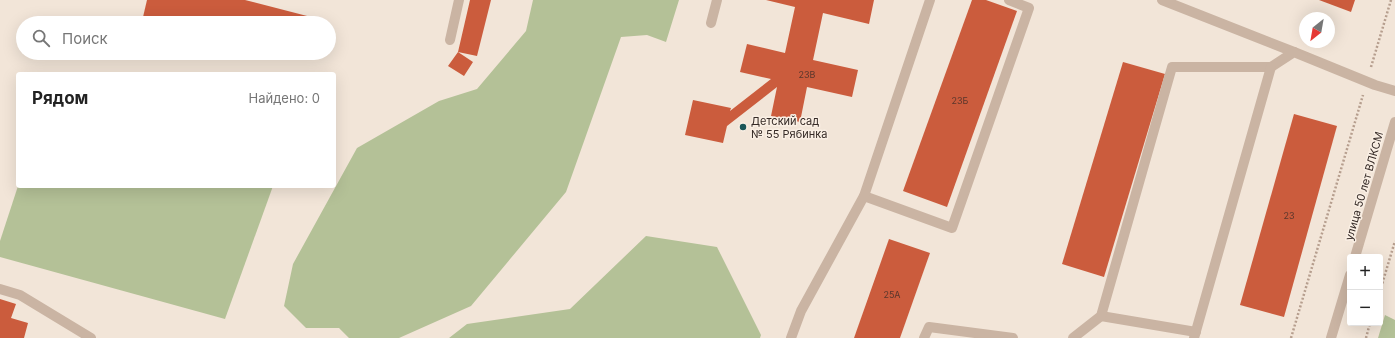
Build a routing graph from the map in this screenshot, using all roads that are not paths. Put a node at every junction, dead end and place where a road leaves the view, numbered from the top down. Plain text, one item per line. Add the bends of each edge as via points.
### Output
1 (459, 0) edge
2 (717, 0) edge
3 (930, 0) edge
4 (1009, 0) edge
5 (1162, 0) edge
6 (711, 23) dead end
7 (450, 40) dead end
8 (1294, 52) junction
9 (1271, 67) junction
10 (1395, 91) edge
11 (1395, 122) edge
12 (1391, 155) edge
13 (864, 196) junction
14 (1356, 254) edge
15 (1347, 285) edge
16 (0, 289) edge
17 (1101, 316) junction
18 (1195, 335) edge
19 (91, 338) edge
20 (791, 338) edge
21 (924, 338) edge
22 (1013, 338) edge
23 (1073, 338) edge
24 (1331, 338) edge

1 - 7 street
2 - 6 street
3 - 13 street
4 - 13 street via 1029,8 952,228
5 - 8 street
8 - 9 street
8 - 10 street
9 - 17 street via 1172,67
9 - 18 street
11 - 12 street, улица 50 лет ВЛКСМ
12 - 14 street, улица 50 лет ВЛКСМ
13 - 20 street via 801,311
15 - 24 street
16 - 19 street via 20,295
17 - 18 street
17 - 23 street
21 - 22 street via 929,327

